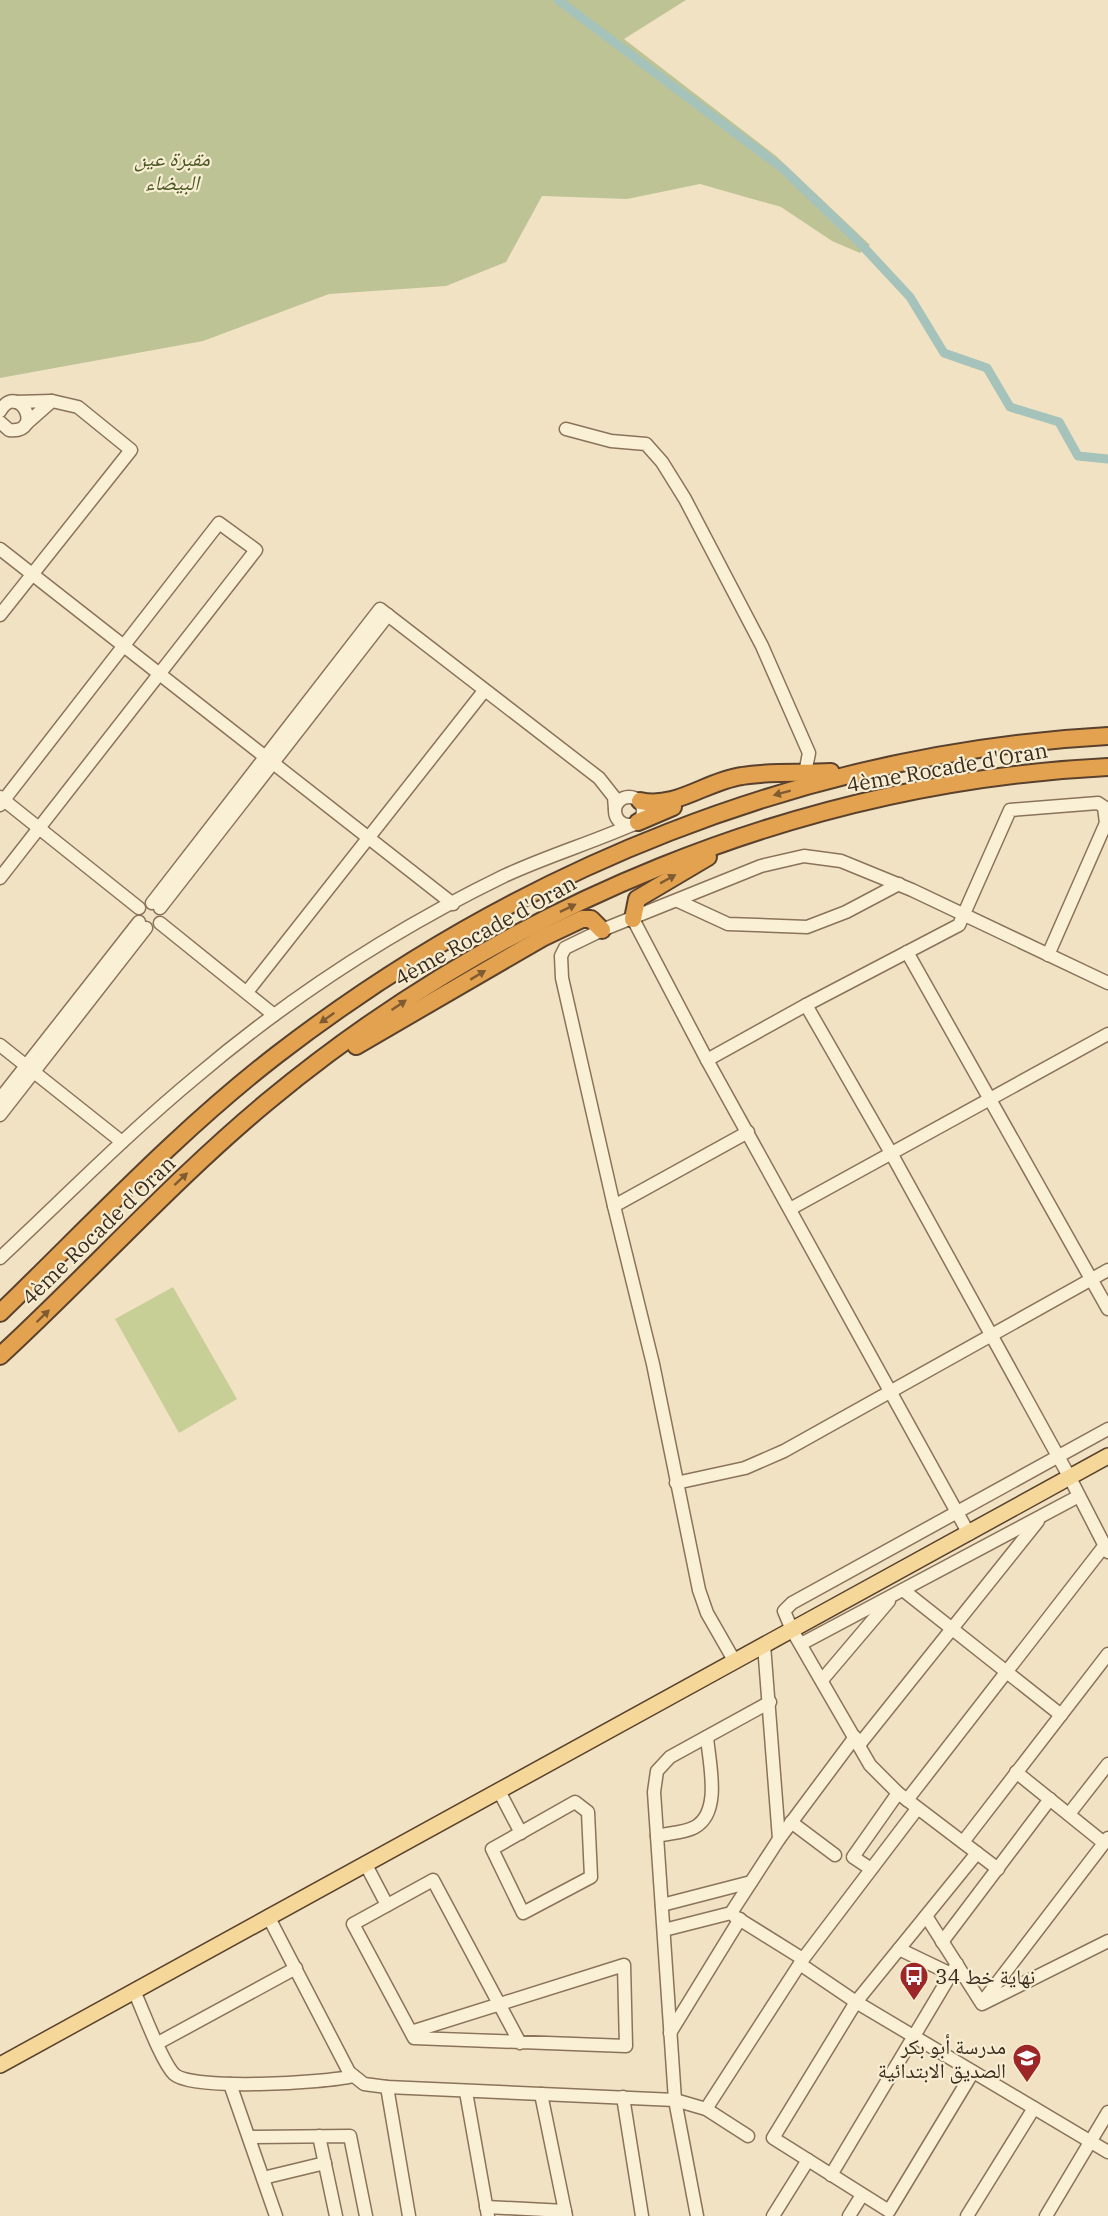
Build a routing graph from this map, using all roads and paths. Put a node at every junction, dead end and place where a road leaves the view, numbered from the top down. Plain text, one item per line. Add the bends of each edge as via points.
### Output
1 (52, 401) junction
2 (9, 403) edge
3 (0, 411) edge
4 (0, 422) edge
5 (22, 427) junction
6 (566, 429) dead end
7 (0, 441) edge
8 (0, 549) edge
9 (32, 575) junction
10 (0, 615) edge
11 (123, 647) junction
12 (158, 673) junction
13 (484, 691) junction
14 (1108, 736) edge
15 (269, 761) junction
16 (1108, 767) edge
17 (874, 769) junction
18 (805, 773) junction
19 (599, 778) junction
20 (636, 799) junction
21 (1, 801) edge
22 (615, 812) junction
23 (636, 823) junction
24 (680, 826) junction
25 (39, 827) junction
26 (746, 836) junction
27 (369, 838) junction
28 (592, 839) junction
29 (0, 878) edge
30 (899, 884) junction
31 (678, 902) junction
32 (453, 904) junction
33 (156, 906) junction
34 (140, 908) junction
35 (964, 916) junction
36 (633, 920) junction
37 (160, 923) junction
38 (143, 925) junction
39 (602, 930) junction
40 (907, 952) junction
41 (1048, 955) junction
42 (1108, 983) edge
43 (247, 992) junction
44 (806, 1005) junction
45 (274, 1015) junction
46 (1108, 1034) edge
47 (0, 1046) edge
48 (707, 1060) junction
49 (29, 1069) junction
50 (299, 1076) junction
51 (0, 1099) edge
52 (990, 1099) junction
53 (0, 1115) edge
54 (748, 1132) junction
55 (122, 1142) junction
56 (891, 1153) junction
57 (614, 1206) junction
58 (790, 1209) junction
59 (0, 1258) edge
60 (1108, 1270) edge
61 (1091, 1280) junction
62 (1108, 1309) edge
63 (0, 1313) edge
64 (992, 1336) junction
65 (0, 1356) edge
66 (891, 1390) junction
67 (1108, 1429) edge
68 (1058, 1456) junction
69 (1108, 1456) edge
70 (1070, 1478) junction
71 (676, 1483) junction
72 (1079, 1496) junction
73 (957, 1512) junction
74 (1042, 1515) junction
75 (969, 1534) junction
76 (1107, 1549) edge
77 (898, 1593) junction
78 (952, 1628) junction
79 (792, 1630) junction
80 (801, 1644) junction
81 (764, 1646) junction
82 (1108, 1654) edge
83 (735, 1662) junction
84 (1008, 1671) junction
85 (822, 1680) junction
86 (770, 1702) junction
87 (1061, 1715) junction
88 (707, 1737) junction
89 (857, 1741) junction
90 (1108, 1764) edge
91 (1016, 1772) junction
92 (498, 1791) junction
93 (1050, 1799) junction
94 (907, 1801) junction
95 (1069, 1814) junction
96 (791, 1822) junction
97 (521, 1833) junction
98 (657, 1836) junction
99 (779, 1839) junction
100 (1106, 1841) edge
101 (963, 1842) junction
102 (977, 1853) junction
103 (835, 1855) dead end
104 (364, 1863) junction
105 (871, 1869) junction
106 (998, 1869) junction
107 (751, 1882) junction
108 (387, 1905) junction
109 (662, 1905) junction
110 (268, 1916) junction
111 (736, 1916) junction
112 (926, 1916) junction
113 (664, 1930) junction
114 (1108, 1941) edge
115 (942, 1942) junction
116 (899, 1949) junction
117 (802, 1962) junction
118 (296, 1968) junction
119 (954, 1969) junction
120 (134, 1991) junction
121 (856, 2002) junction
122 (499, 2003) junction
123 (981, 2004) junction
124 (411, 2032) junction
125 (670, 2033) junction
126 (914, 2037) junction
127 (158, 2043) junction
128 (520, 2043) junction
129 (0, 2065) edge
130 (973, 2072) junction
131 (353, 2076) junction
132 (230, 2084) junction
133 (387, 2087) junction
134 (466, 2092) junction
135 (541, 2094) junction
136 (623, 2097) junction
137 (675, 2100) junction
138 (1034, 2108) junction
139 (706, 2109) junction
140 (1108, 2112) edge
141 (319, 2136) junction
142 (748, 2136) dead end
143 (249, 2137) junction
144 (1091, 2142) junction
145 (1108, 2152) edge
146 (808, 2160) junction
147 (325, 2163) junction
148 (831, 2175) junction
149 (263, 2178) junction
150 (862, 2194) junction
151 (487, 2211) edge
152 (565, 2214) edge
153 (888, 2214) edge
154 (276, 2216) edge
155 (336, 2216) edge
156 (366, 2216) edge
157 (409, 2216) edge
158 (642, 2216) edge
159 (697, 2216) edge
160 (773, 2216) edge
161 (849, 2216) edge
162 (967, 2216) edge
163 (1046, 2216) edge

1 - 2 street
1 - 5 street
1 - 9 street via 78,407 131,450
2 - 3 street
2 - 5 street via 26,410
4 - 5 street via 9,430
5 - 7 street
6 - 18 street via 611,441 646,444 663,462 762,646 809,753
8 - 9 street
9 - 10 street
9 - 11 street
11 - 12 street
11 - 12 street via 219,523 256,550
11 - 21 street
12 - 15 street
12 - 25 street
13 - 15 street via 384,612
13 - 19 street
13 - 27 street
14 - 17 highway, 4ème Rocade d'Oran via 999,746
15 - 27 street
15 - 33 street
16 - 26 highway, 4ème Rocade d'Oran via 1043,772 914,792
17 - 18 highway
17 -> 24 highway, 4ème Rocade d'Oran via 769,796
18 - 20 highway via 726,779 669,803
19 - 20 street
19 - 22 street via 614,797
20 - 22 street via 619,800
20 - 23 street via 643,810
21 - 25 street
22 - 23 street via 625,825
22 - 28 street
23 - 24 highway via 709,790 720,789 724,797 720,804
23 - 28 street
24 -> 63 highway, 4ème Rocade d'Oran via 574,871 472,926 311,1029 155,1161
25 - 29 street
25 - 34 street
36 -> 26 highway via 635,902 645,892
50 -> 26 highway, 4ème Rocade d'Oran via 407,999 501,942 652,869
27 - 32 street
27 - 43 street
28 - 32 street via 503,877
30 - 31 street via 841,861 804,856 761,866
30 - 31 street via 807,927 728,924
30 - 35 street
31 - 36 street
32 - 45 street
33 - 34 street via 145,904
33 - 37 street via 163,915
34 - 38 street via 137,915
35 - 40 street via 945,934
35 - 41 street
35 - 41 street via 1010,810 1098,803 1104,807 1106,823
36 - 39 street
36 - 48 street
37 - 38 street via 154,927
37 - 43 street
38 - 49 street
50 -> 39 highway via 542,938 582,919 591,919
39 - 57 street via 566,948 560,965
40 - 44 street
40 - 52 street
41 - 42 street
43 - 45 street
44 - 48 street
44 - 56 street
45 - 55 street
46 - 52 street
47 - 49 street
48 - 54 street
49 - 51 street
49 - 53 street
49 - 55 street
65 -> 50 highway, 4ème Rocade d'Oran via 184,1176
52 - 56 street
52 - 61 street
54 - 57 street
54 - 58 street
55 - 59 street
56 - 58 street
56 - 64 street
57 - 71 street via 653,1364
58 - 66 street
60 - 61 street
61 - 62 street
61 - 64 street
64 - 66 street
64 - 68 street
66 - 71 street via 766,1460
66 - 73 street
67 - 68 street
68 - 70 street
68 - 73 street
69 - 70 main road
70 - 72 street
70 - 75 main road
71 - 83 street via 699,1590 707,1613
72 - 74 street
72 - 76 street
73 - 75 street
73 - 79 street via 792,1603 784,1611
74 - 77 street
74 - 78 street
75 - 79 main road
76 - 84 street
77 - 78 street
77 - 80 street
77 - 85 street
78 - 84 street
78 - 89 street
79 - 80 street
79 - 81 main road
80 - 85 street
81 - 83 main road
81 - 86 street
82 - 87 street
83 - 92 main road
84 - 87 street
84 - 94 street
85 - 89 street
86 - 88 street
86 - 99 street
87 - 91 street
88 - 98 street via 670,1757 657,1770
88 - 98 street via 712,1803 706,1817 694,1827
89 - 94 street via 870,1765
89 - 96 street
90 - 95 street
91 - 93 street
91 - 101 street
92 - 97 street
92 - 104 main road
93 - 95 street
93 - 106 street
94 - 101 street
94 - 105 street
94 - 105 street via 853,1857
95 - 100 street
96 - 99 street
96 - 103 street
97 - 97 street via 575,1802 588,1812 591,1876 523,1913 492,1849
98 - 109 street
99 - 107 street
100 - 123 street
101 - 102 street
102 - 106 street
102 - 112 street
104 - 108 street
104 - 110 main road
105 - 117 street
106 - 115 street
107 - 109 street
107 - 111 street
108 - 122 street via 433,1880
108 - 124 street via 353,1924
109 - 113 street
110 - 118 street
110 - 120 main road
111 - 113 street
111 - 117 street
111 - 125 street
112 - 115 street
112 - 116 street
113 - 125 street
114 - 123 street
115 - 119 street
116 - 119 street
116 - 121 street
117 - 121 street
117 - 139 street
118 - 127 street
118 - 131 street
119 - 123 street
119 - 126 street
120 - 127 street
120 - 129 main road
121 - 126 street
121 - 146 street via 772,2138
122 - 124 street
122 - 128 street
122 - 128 street via 624,1965 626,2046
124 - 128 street via 414,2038
125 - 137 street
126 - 130 street
126 - 148 street
127 - 132 street via 170,2068 182,2079
130 - 138 street
130 - 153 street
131 - 132 street via 319,2082
131 - 133 street via 364,2084
132 - 143 street
133 - 134 street
133 - 157 street
134 - 135 street
134 - 151 street
135 - 136 street
135 - 152 street
136 - 137 street
136 - 158 street
137 - 139 street
137 - 159 street
138 - 144 street
138 - 162 street
139 - 142 street
140 - 144 street
141 - 143 street
141 - 147 street
141 - 156 street via 350,2136
143 - 149 street
144 - 145 street
144 - 163 street
146 - 148 street
146 - 160 street
147 - 149 street
147 - 155 street
148 - 150 street
149 - 154 street
150 - 153 street
150 - 161 street
151 - 152 street

